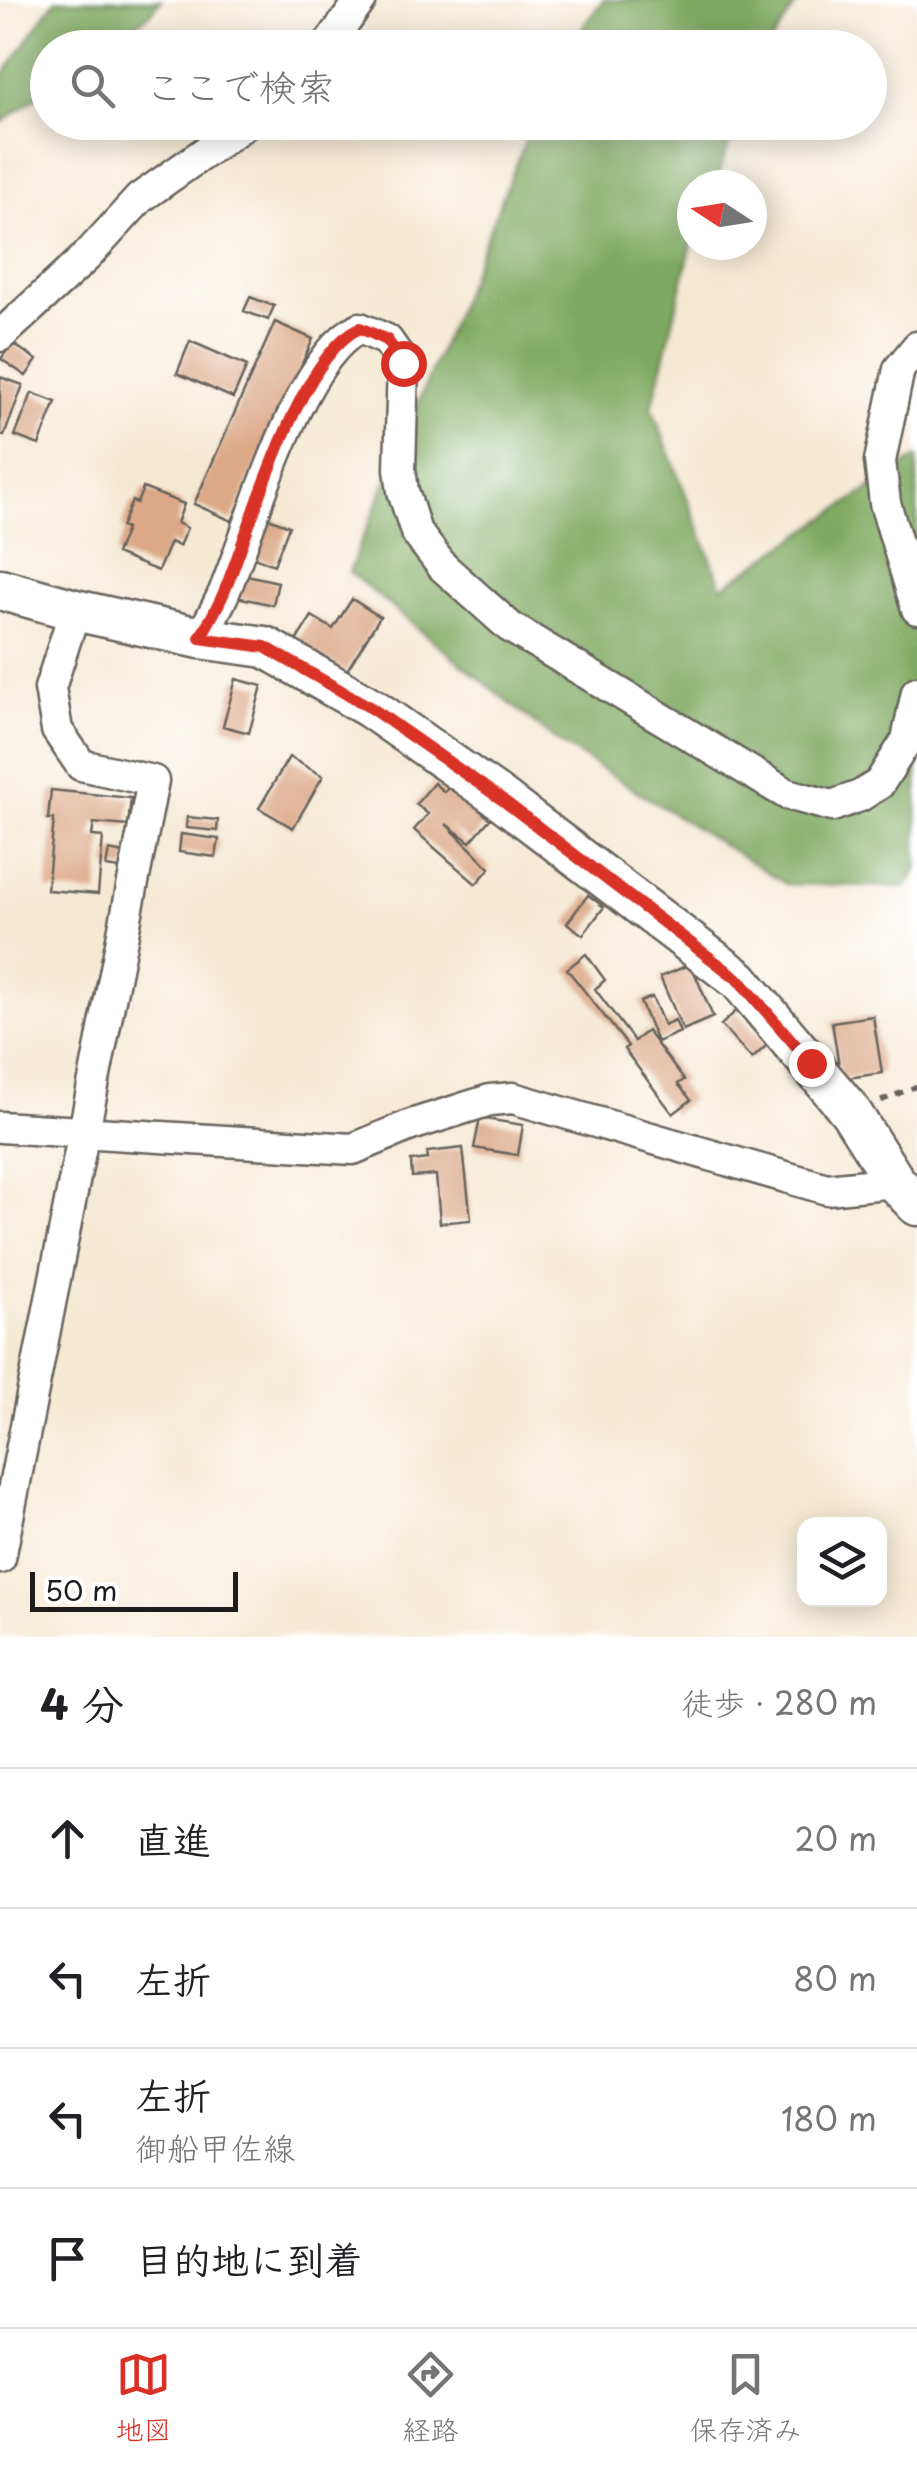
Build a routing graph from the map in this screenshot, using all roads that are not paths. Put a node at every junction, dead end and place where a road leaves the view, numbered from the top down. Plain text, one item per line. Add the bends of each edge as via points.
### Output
1 (360, 0) edge
2 (339, 30) edge
3 (222, 140) edge
4 (0, 336) edge
5 (917, 347) edge
6 (0, 589) edge
7 (917, 609) edge
8 (75, 610) junction
9 (200, 638) junction
10 (917, 692) edge
11 (0, 1128) edge
12 (84, 1130) junction
13 (906, 1194) edge
14 (0, 1558) edge

1 - 2 street
3 - 4 street via 140,198
5 - 7 street via 899,369 880,461 885,502
6 - 8 main road
8 - 9 main road
8 - 12 street via 50,688 58,730 81,765 152,781
9 - 10 street via 223,595 292,413 342,336 360,328 387,340 403,363 400,469 416,532 443,567 510,627 787,794 832,806 879,784 907,740
9 - 13 main road via 265,647 371,708 739,980 850,1111
11 - 12 street
12 - 13 street via 352,1149 411,1124 513,1098 826,1188
12 - 14 street

